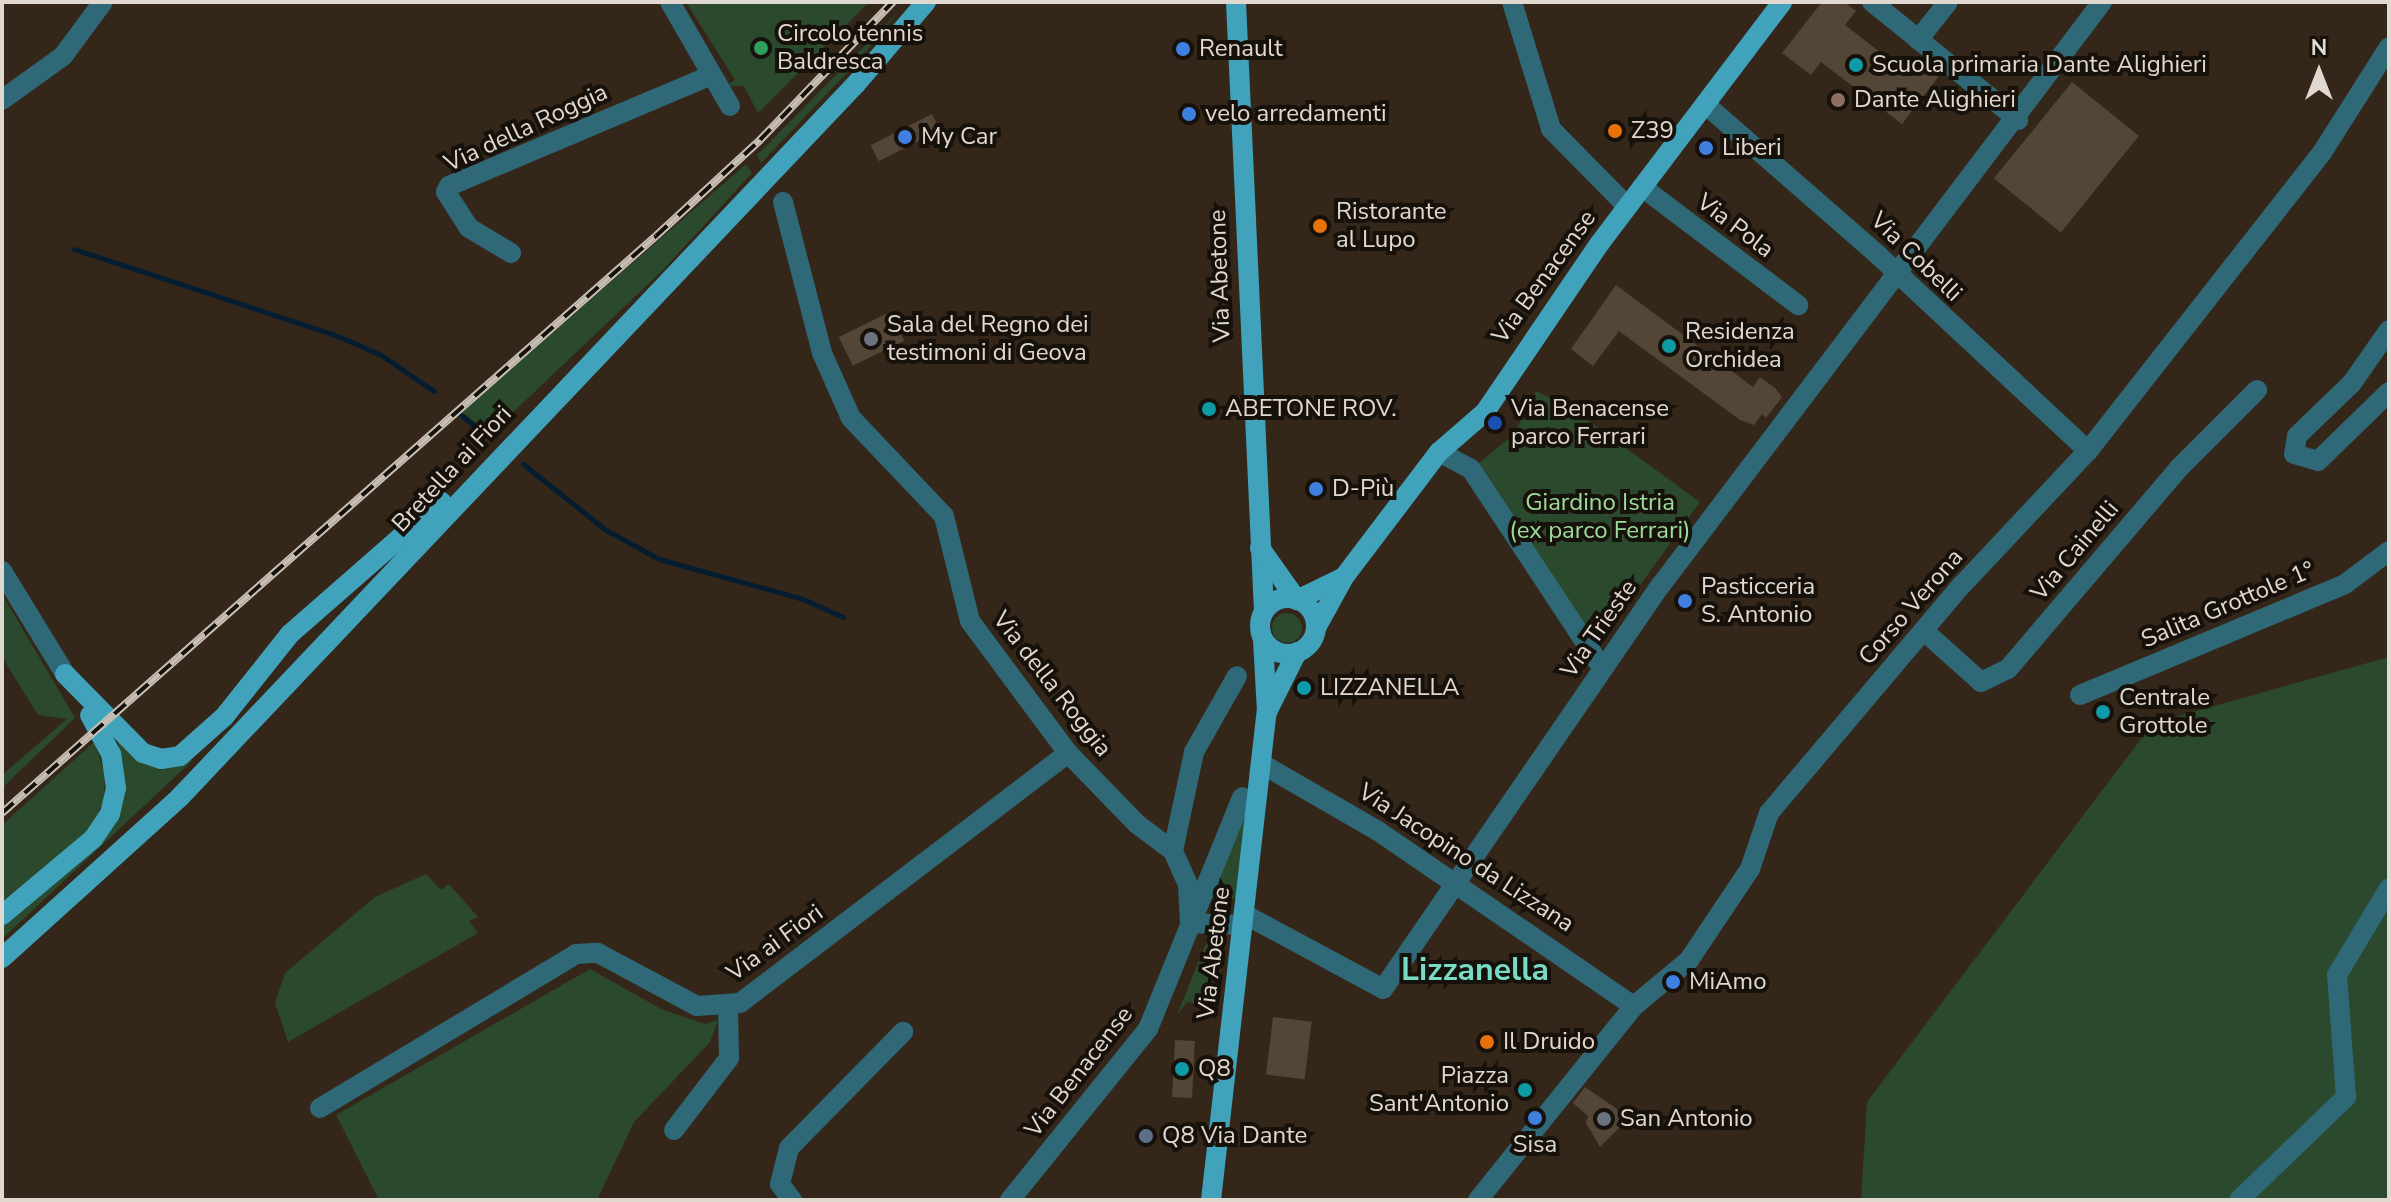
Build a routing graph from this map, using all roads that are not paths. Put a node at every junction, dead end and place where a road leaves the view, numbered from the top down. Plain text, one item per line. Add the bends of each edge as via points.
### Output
1 (103, 2) edge
2 (670, 2) edge
3 (926, 2) edge
4 (1236, 2) edge
5 (1512, 2) edge
6 (1782, 2) edge
7 (1872, 2) edge
8 (1948, 2) edge
9 (2102, 2) edge
10 (1918, 40) junction
11 (2389, 47) edge
12 (710, 76) junction
13 (2, 100) edge
14 (1705, 104) junction
15 (730, 106) dead end
16 (2018, 120) junction
17 (1642, 187) junction
18 (783, 202) dead end
19 (1627, 206) junction
20 (511, 253) dead end
21 (1899, 276) junction
22 (1798, 305) dead end
23 (2389, 330) edge
24 (2257, 390) dead end
25 (2389, 392) edge
26 (511, 443) junction
27 (2088, 451) junction
28 (1439, 452) junction
29 (1260, 548) junction
30 (2389, 551) edge
31 (2, 571) edge
32 (1344, 577) junction
33 (1297, 600) junction
34 (1264, 611) junction
35 (1316, 628) junction
36 (1924, 631) junction
37 (1263, 640) junction
38 (1297, 652) junction
39 (1602, 668) junction
40 (65, 674) junction
41 (1237, 676) dead end
42 (2080, 695) dead end
43 (1267, 712) junction
44 (1068, 753) junction
45 (1262, 764) junction
46 (1242, 797) dead end
47 (1173, 851) junction
48 (1458, 884) junction
49 (2389, 888) edge
50 (2, 915) edge
51 (1244, 920) junction
52 (1190, 923) junction
53 (2, 958) edge
54 (1634, 1006) junction
55 (728, 1007) junction
56 (903, 1032) dead end
57 (320, 1108) dead end
58 (674, 1130) dead end
59 (792, 1200) edge
60 (1010, 1200) edge
61 (1211, 1200) edge
62 (1478, 1200) edge
63 (2239, 1200) edge

1 - 13 street via 63,56
2 - 12 street
3 - 26 main road, Bretella ai Fiori via 856,84
4 - 29 main road, Via Abetone
5 - 19 street via 1551,129
6 - 14 main road, Via Benacense
7 - 10 street
8 - 10 street
9 - 16 street, Via Trieste
10 - 16 street
11 - 27 street, Corso Verona via 2323,151
12 - 15 street
12 - 20 street, Via della Roggia via 449,186 446,192 469,228
14 - 17 main road, Via Benacense
14 - 21 street, Via Cobelli
16 - 21 street, Via Trieste
17 - 19 main road, Via Benacense
17 - 22 street, Via Pola
18 - 44 street, Via della Roggia via 822,353 851,418 944,516 970,621
19 - 28 main road, Via Benacense via 1485,412
21 - 27 street, Via Cobelli
21 - 39 street, Via Trieste
23 - 25 street via 2352,383 2297,436 2294,454 2318,461
24 - 36 street, Via Cainelli via 2180,467 2008,669 1981,682
26 - 40 main road via 290,634 224,717 180,756 161,759 143,753
26 - 53 main road, Bretella ai Fiori via 180,797
27 - 36 street, Corso Verona
28 - 32 main road, Via Benacense
28 - 39 street via 1471,469
29 - 33 main road
29 - 34 main road, Via Abetone
30 - 42 street, Salita Grottole 1° via 2345,584
31 - 40 street
32 - 33 main road, Via Benacense
32 - 35 main road, Via Benacense
33 - 34 main road via 1279,600
33 - 35 main road via 1312,613
34 - 37 main road
35 - 38 main road
36 - 54 street, Corso Verona via 1769,813 1750,869 1689,960
37 - 38 main road via 1274,651
37 - 43 main road
38 - 43 main road
39 - 48 street, Via Trieste
40 - 50 main road via 104,736 114,800 93,839
41 - 47 street via 1194,752
43 - 45 main road, Via Abetone
44 - 47 street, Via della Roggia via 1137,824
44 - 55 street, Via ai Fiori via 769,986
45 - 48 street, Via Jacopino da Lizzana
45 - 51 main road, Via Abetone
46 - 52 street, Via Benacense
47 - 52 street via 1188,885
48 - 51 street, Via Trieste via 1383,989
48 - 54 street, Via Jacopino da Lizzana
49 - 63 street via 2337,975 2346,1097
51 - 52 street
51 - 61 main road, Via Abetone
52 - 60 street, Via Benacense via 1148,1029
54 - 62 street, Corso Verona
55 - 57 street, Via ai Fiori via 697,1006 598,953 576,954
55 - 58 street via 729,1058
56 - 59 street via 789,1148 780,1184

